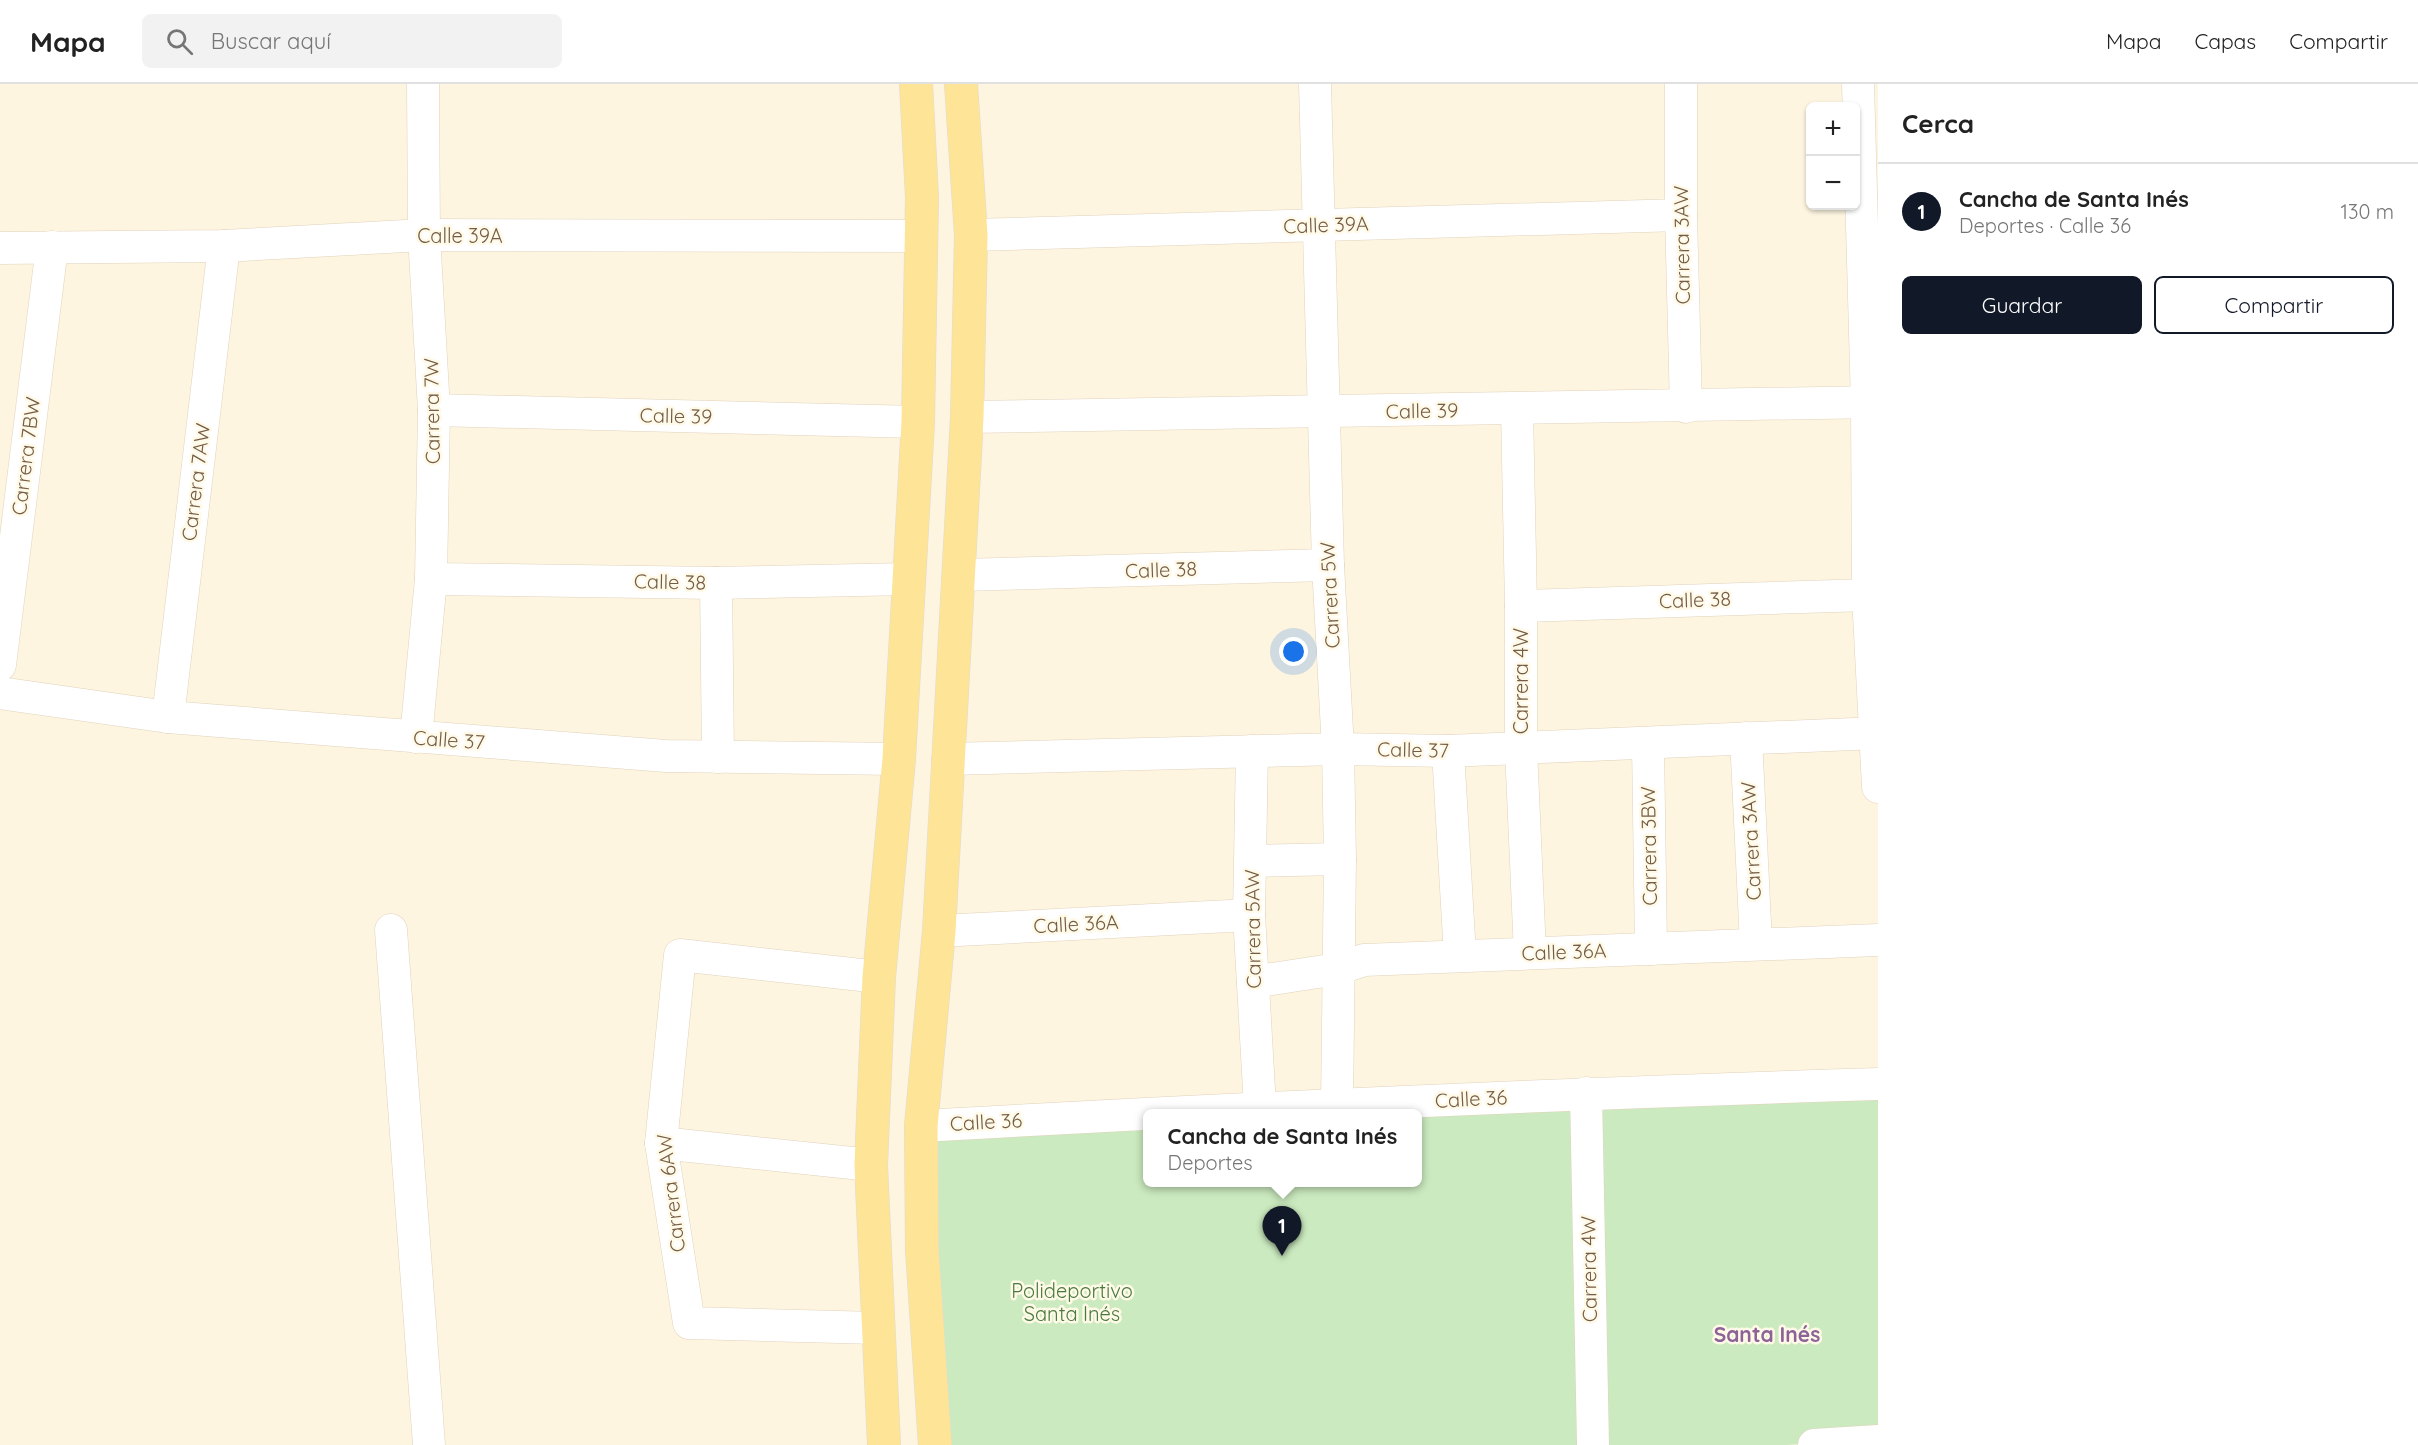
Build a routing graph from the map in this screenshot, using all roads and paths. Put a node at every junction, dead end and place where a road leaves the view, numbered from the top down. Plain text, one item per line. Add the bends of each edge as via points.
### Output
1 (423, 84) edge
2 (916, 84) edge
3 (961, 84) edge
4 (1315, 84) edge
5 (1681, 84) edge
6 (1858, 84) edge
7 (1681, 215) junction
8 (1319, 225) junction
9 (424, 236) junction
10 (921, 236) junction
11 (971, 236) junction
12 (224, 246) junction
13 (52, 247) junction
14 (0, 248) edge
15 (1872, 402) edge
16 (1686, 407) junction
17 (1517, 409) junction
18 (434, 411) junction
19 (1323, 412) junction
20 (967, 417) junction
21 (918, 422) junction
22 (1328, 565) junction
23 (959, 575) junction
24 (431, 579) junction
25 (908, 579) junction
26 (716, 583) junction
27 (1868, 594) junction
28 (1521, 606) junction
29 (0, 665) edge
30 (0, 693) edge
31 (168, 717) junction
32 (1877, 733) edge
33 (416, 737) junction
34 (1746, 738) junction
35 (1648, 743) junction
36 (1338, 749) junction
37 (1521, 749) junction
38 (1252, 752) junction
39 (1448, 752) junction
40 (718, 757) junction
41 (899, 759) junction
42 (948, 759) junction
43 (1878, 787) edge
44 (1340, 859) junction
45 (1252, 861) junction
46 (1250, 915) junction
47 (391, 930) dead end
48 (939, 931) junction
49 (1878, 940) edge
50 (1756, 944) junction
51 (1651, 949) junction
52 (1530, 953) junction
53 (1460, 956) junction
54 (1337, 969) junction
55 (879, 977) junction
56 (1253, 982) junction
57 (1878, 1084) edge
58 (1586, 1094) junction
59 (1337, 1106) junction
60 (1260, 1107) junction
61 (1224, 1109) edge
62 (1143, 1114) edge
63 (921, 1126) junction
64 (661, 1143) junction
65 (871, 1165) junction
66 (877, 1328) junction
67 (1878, 1441) edge
68 (429, 1445) edge
69 (884, 1445) edge
70 (935, 1445) edge
71 (1593, 1445) edge
72 (1814, 1445) edge

1 - 9 street, Carrera 7W
2 - 10 main road
3 - 11 main road
4 - 8 street, Carrera 5W
5 - 7 street, Carrera 3AW
6 - 15 street
7 - 8 street, Calle 39A
7 - 16 street, Carrera 3AW
8 - 11 street, Calle 39A
8 - 19 street, Carrera 5W
9 - 10 street, Calle 39A
9 - 12 street, Calle 39A
9 - 18 street, Carrera 7W
10 - 21 main road
11 - 20 main road
12 - 13 street, Calle 39A
12 - 31 street, Carrera 7AW
13 - 14 street, Calle 39A
13 - 29 street, Carrera 7BW
15 - 16 street, Calle 39
15 - 27 street
16 - 17 street, Calle 39
17 - 19 street, Calle 39
17 - 28 street, Carrera 4W
18 - 21 street, Calle 39
18 - 24 street, Carrera 7W
19 - 20 street, Calle 39
19 - 22 street, Carrera 5W
20 - 23 main road
21 - 25 main road
22 - 23 street, Calle 38
22 - 36 street, Carrera 5W
23 - 42 main road
24 - 26 street, Calle 38
24 - 33 street, Carrera 7W
25 - 26 street, Calle 38
25 - 41 main road
26 - 40 street
27 - 28 street, Calle 38
27 - 32 street
28 - 37 street, Carrera 4W
30 - 31 street, Calle 37
31 - 33 street, Calle 37
32 - 34 street, Calle 37
32 - 43 street
33 - 40 street, Calle 37
34 - 35 street, Calle 37
34 - 50 street, Carrera 3AW
35 - 37 street, Calle 37
35 - 51 street, Carrera 3BW
36 - 38 street, Calle 37
36 - 39 street, Calle 37
36 - 44 street, Carrera 5W
37 - 39 street, Calle 37
37 - 52 street, Carrera 4W
38 - 42 street, Calle 37
38 - 45 street, Carrera 5AW
39 - 53 street
40 - 41 street, Calle 37
41 - 55 main road
42 - 48 main road
44 - 45 street
44 - 54 street, Carrera 5W
45 - 46 street, Carrera 5AW
46 - 48 street, Calle 36A
46 - 56 street, Carrera 5AW
47 - 68 street
48 - 63 main road
49 - 50 street, Calle 36A
50 - 51 street, Calle 36A
51 - 52 street, Calle 36A
52 - 53 street, Calle 36A
53 - 54 street, Calle 36A via 1364,960
54 - 56 street, Calle 36A
54 - 59 street, Carrera 5W
55 - 64 street, Carrera 6AW via 680,955
55 - 65 main road
56 - 60 street, Carrera 5AW
57 - 58 street, Calle 36
58 - 59 street, Calle 36
58 - 71 street, Carrera 4W
59 - 60 street, Calle 36
60 - 61 street, Calle 36
62 - 63 street, Calle 36
63 - 70 main road via 922,1250
64 - 65 street
64 - 66 street, Carrera 6AW via 688,1323
65 - 66 main road
66 - 69 main road
67 - 72 street

